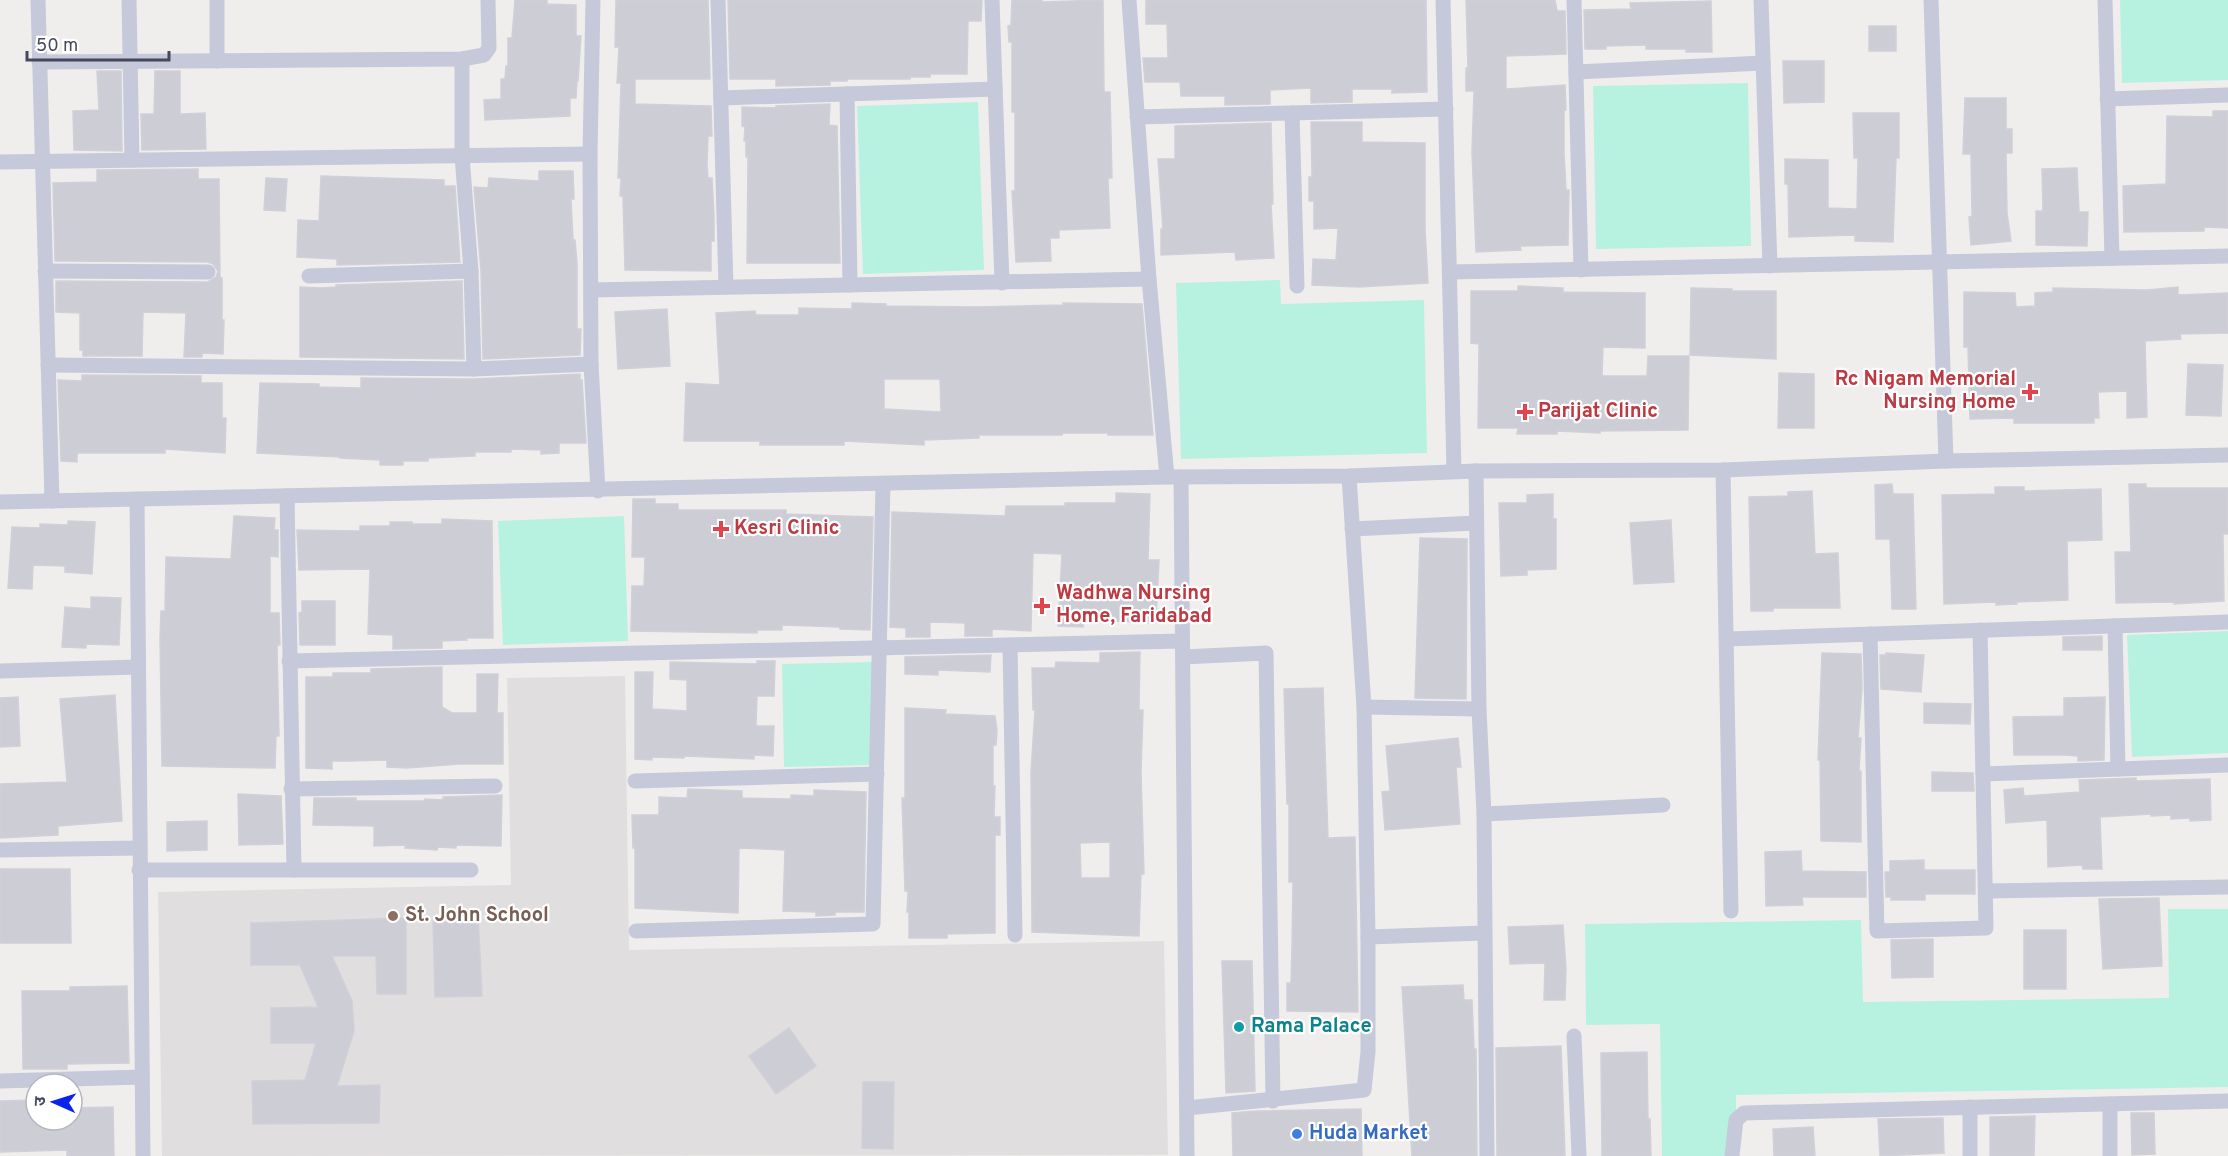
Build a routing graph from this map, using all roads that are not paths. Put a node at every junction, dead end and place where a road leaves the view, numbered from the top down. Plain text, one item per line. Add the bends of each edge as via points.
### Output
1 (38, 0) edge
2 (129, 0) edge
3 (217, 0) edge
4 (488, 0) edge
5 (593, 0) edge
6 (718, 0) edge
7 (992, 0) edge
8 (1129, 0) edge
9 (1443, 0) edge
10 (1574, 0) edge
11 (1761, 0) edge
12 (1930, 0) edge
13 (2105, 0) edge
14 (462, 59) junction
15 (217, 61) junction
16 (39, 62) junction
17 (130, 62) junction
18 (1763, 63) junction
19 (1576, 72) junction
20 (995, 89) junction
21 (847, 94) junction
22 (2228, 95) edge
23 (721, 98) junction
24 (2107, 99) junction
25 (1446, 109) junction
26 (1292, 113) junction
27 (1137, 117) junction
28 (590, 154) junction
29 (462, 156) junction
30 (132, 160) junction
31 (42, 161) junction
32 (0, 162) edge
33 (2228, 256) edge
34 (2112, 258) junction
35 (1939, 262) junction
36 (1770, 266) junction
37 (1581, 270) junction
38 (45, 271) junction
39 (471, 271) junction
40 (208, 272) dead end
41 (1450, 272) junction
42 (309, 276) dead end
43 (1149, 279) junction
44 (1002, 283) junction
45 (850, 285) junction
46 (1297, 286) dead end
47 (726, 287) junction
48 (592, 290) junction
49 (591, 364) junction
50 (48, 365) junction
51 (474, 369) junction
52 (2228, 455) edge
53 (1946, 461) junction
54 (1723, 470) junction
55 (1454, 471) junction
56 (1476, 471) junction
57 (1349, 476) junction
58 (1174, 477) junction
59 (883, 484) junction
60 (598, 491) junction
61 (287, 496) junction
62 (136, 499) junction
63 (52, 501) junction
64 (0, 502) edge
65 (1476, 524) junction
66 (1352, 529) junction
67 (2228, 622) edge
68 (2115, 626) junction
69 (1980, 630) junction
70 (1870, 634) junction
71 (1727, 639) junction
72 (1182, 640) junction
73 (1010, 645) junction
74 (881, 648) junction
75 (1183, 657) junction
76 (289, 661) junction
77 (138, 667) junction
78 (0, 671) edge
79 (1364, 707) junction
80 (1479, 709) junction
81 (2228, 765) edge
82 (2118, 769) junction
83 (877, 774) junction
84 (1983, 774) junction
85 (635, 781) dead end
86 (495, 786) dead end
87 (291, 789) junction
88 (1663, 806) dead end
89 (1484, 813) junction
90 (139, 848) junction
91 (0, 850) edge
92 (139, 870) junction
93 (294, 870) junction
94 (471, 870) dead end
95 (2228, 887) edge
96 (1986, 891) junction
97 (1731, 911) dead end
98 (636, 931) dead end
99 (1484, 933) junction
100 (1015, 935) dead end
101 (1368, 938) junction
102 (1574, 1036) dead end
103 (142, 1077) junction
104 (0, 1081) edge
105 (1273, 1101) junction
106 (2228, 1101) edge
107 (2110, 1104) junction
108 (1970, 1107) junction
109 (1187, 1108) junction
110 (143, 1156) edge
111 (1187, 1156) edge
112 (1487, 1156) edge
113 (1579, 1156) edge
114 (1732, 1156) edge
115 (1970, 1156) edge
116 (2110, 1156) edge

1 - 16 street
2 - 17 street
3 - 15 street
4 - 14 street via 489,48 483,55
5 - 28 street
6 - 23 street
7 - 20 street
8 - 27 street
9 - 25 street
10 - 19 street
11 - 18 street
12 - 35 street
13 - 24 street
14 - 15 street
14 - 29 street
15 - 17 street
16 - 17 street
16 - 31 street
17 - 30 street
18 - 19 street
18 - 36 street
19 - 37 street
20 - 21 street
20 - 44 street
21 - 23 street
21 - 45 street
22 - 24 street
23 - 47 street
24 - 34 street
25 - 26 street
25 - 41 street
26 - 27 street
26 - 46 street
27 - 43 street
28 - 29 street
28 - 48 street
29 - 30 street
29 - 39 street
30 - 31 street
31 - 32 street
31 - 38 street
33 - 34 street
34 - 35 street
35 - 36 street
35 - 53 street
36 - 37 street
37 - 41 street
38 - 40 street
38 - 50 street
39 - 42 street
39 - 51 street
41 - 55 street
43 - 44 street
43 - 58 street
44 - 45 street
45 - 47 street
47 - 48 street
48 - 49 street
49 - 51 street
49 - 60 street
50 - 51 street
50 - 63 street
52 - 53 street
53 - 54 street
54 - 56 street
54 - 71 street
55 - 56 street
55 - 57 street
56 - 65 street
57 - 58 street
57 - 66 street
58 - 59 street
58 - 72 street
59 - 60 street
59 - 74 street
60 - 61 street
61 - 62 street
61 - 76 street
62 - 63 street
62 - 77 street
63 - 64 street
65 - 66 street
65 - 80 street
66 - 79 street
67 - 68 street
68 - 69 street
68 - 82 street
69 - 70 street
69 - 84 street
70 - 71 street
70 - 96 street via 1876,931 1986,928
71 - 97 street
72 - 73 street
72 - 75 street
73 - 74 street
73 - 100 street
74 - 76 street
74 - 83 street
75 - 105 street via 1266,653
75 - 109 street
76 - 87 street
77 - 78 street
77 - 90 street
79 - 80 street
79 - 101 street
80 - 89 street
81 - 82 street
82 - 84 street
83 - 85 street
83 - 98 street via 873,924
84 - 96 street
86 - 87 street
87 - 93 street
88 - 89 street
89 - 99 street
90 - 91 street
90 - 92 street
92 - 93 street
92 - 103 street
93 - 94 street
95 - 96 street
99 - 101 street
99 - 112 street
101 - 105 street via 1364,1090
102 - 113 street
103 - 104 street
103 - 110 street
105 - 109 street
106 - 107 street
107 - 108 street
107 - 116 street
108 - 114 street via 1744,1113 1736,1120
108 - 115 street
109 - 111 street

